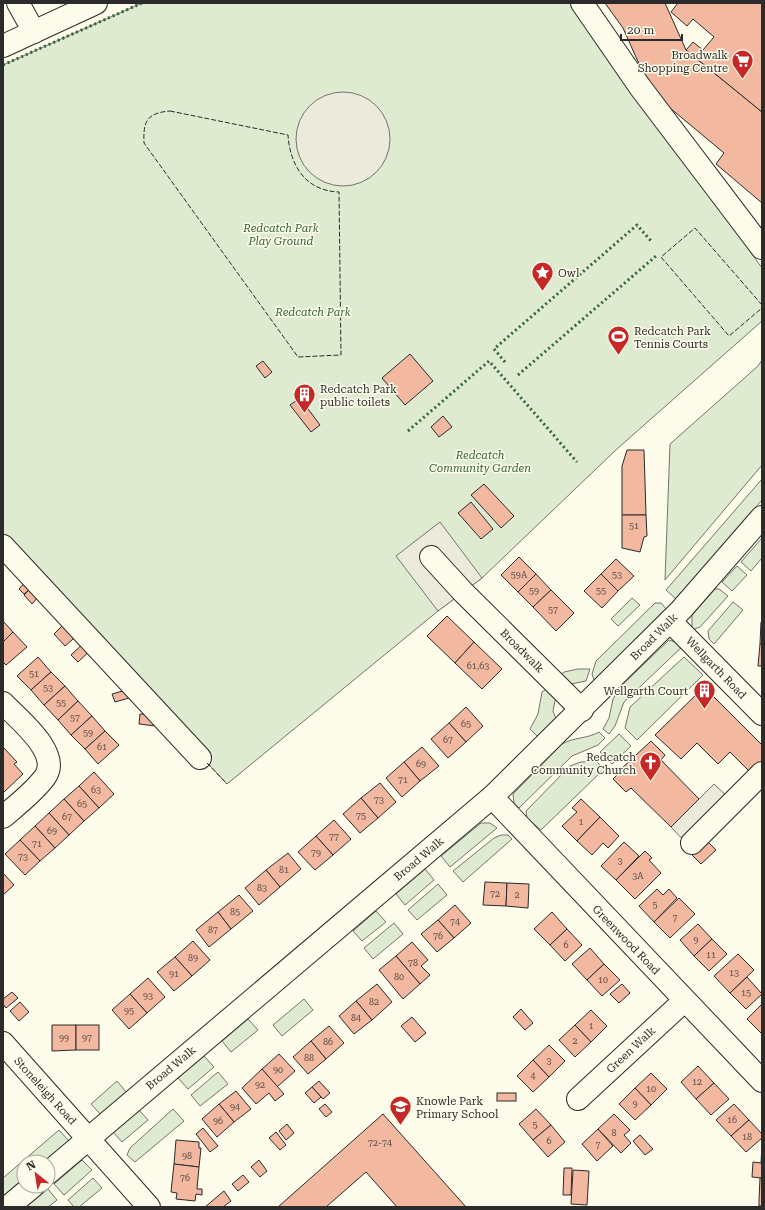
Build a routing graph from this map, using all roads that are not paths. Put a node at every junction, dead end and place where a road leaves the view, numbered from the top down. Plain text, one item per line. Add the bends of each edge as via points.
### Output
1 (18, 3) edge
2 (96, 3) edge
3 (582, 3) edge
4 (34, 32) junction
5 (3, 46) edge
6 (762, 248) edge
7 (762, 517) edge
8 (3, 546) edge
9 (431, 557) dead end
10 (670, 621) junction
11 (3, 703) edge
12 (582, 710) junction
13 (762, 714) edge
14 (200, 758) dead end
15 (762, 773) edge
16 (492, 797) junction
17 (3, 818) edge
18 (692, 843) dead end
19 (684, 1000) junction
20 (3, 1043) edge
21 (762, 1081) edge
22 (578, 1099) dead end
23 (88, 1139) junction
24 (56, 1166) edge
25 (23, 1194) edge
26 (8, 1207) edge
27 (149, 1207) edge

1 - 4 street
2 - 4 street
3 - 6 street via 640,87
4 - 5 street
7 - 10 street, Broad Walk
8 - 14 street
9 - 12 street, Broadwalk via 462,592
10 - 12 street, Broad Walk
10 - 13 street, Wellgarth Road
11 - 17 street via 42,744 50,766 46,776
12 - 16 street, Broad Walk
15 - 18 street
16 - 19 street, Greenwood Road
16 - 23 street, Broad Walk
19 - 21 street, Greenwood Road
19 - 22 street, Green Walk
20 - 23 street, Stoneleigh Road
23 - 24 street, Broad Walk
23 - 27 street, Stoneleigh Road
25 - 26 street

